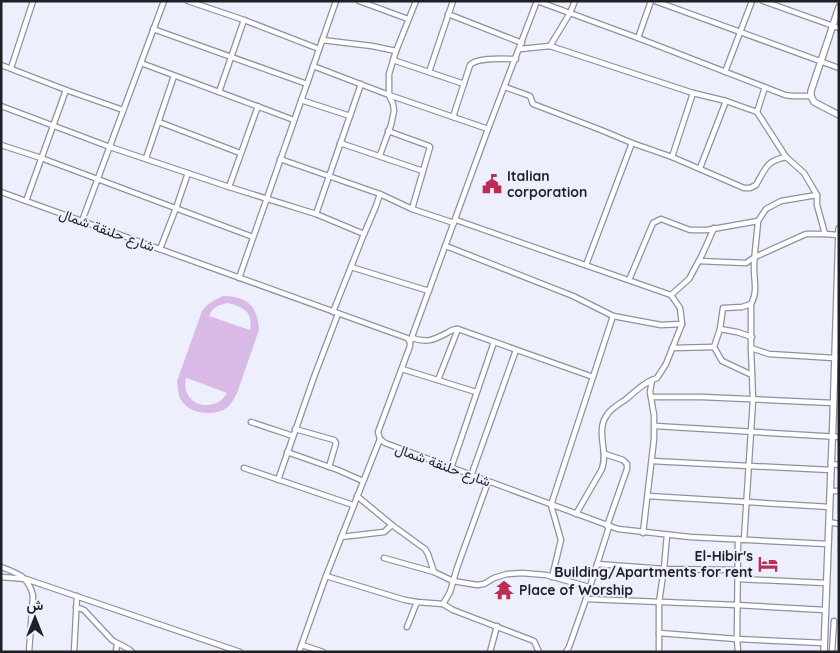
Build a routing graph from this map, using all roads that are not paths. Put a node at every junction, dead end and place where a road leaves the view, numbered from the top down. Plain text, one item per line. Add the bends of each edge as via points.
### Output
1 (33, 1) edge
2 (164, 1) edge
3 (188, 1) edge
4 (208, 1) edge
5 (336, 1) edge
6 (358, 1) edge
7 (416, 1) edge
8 (453, 1) edge
9 (537, 1) edge
10 (575, 1) edge
11 (650, 1) edge
12 (655, 1) edge
13 (752, 1) edge
14 (763, 1) edge
15 (839, 7) edge
16 (205, 8) junction
17 (448, 14) junction
18 (570, 14) junction
19 (408, 19) junction
20 (244, 20) junction
21 (832, 26) junction
22 (839, 28) edge
23 (153, 30) junction
24 (740, 32) junction
25 (638, 38) junction
26 (322, 40) junction
27 (522, 43) junction
28 (550, 46) junction
29 (319, 49) junction
30 (520, 49) junction
31 (396, 50) junction
32 (230, 57) junction
33 (516, 59) junction
34 (393, 60) junction
35 (820, 60) junction
36 (141, 63) junction
37 (1, 65) edge
38 (313, 66) junction
39 (11, 68) junction
40 (839, 68) edge
41 (428, 72) junction
42 (725, 72) junction
43 (174, 76) junction
44 (307, 84) junction
45 (362, 84) junction
46 (464, 84) junction
47 (505, 87) junction
48 (765, 87) junction
49 (66, 90) junction
50 (219, 92) junction
51 (693, 93) junction
52 (389, 95) junction
53 (811, 96) junction
54 (301, 100) junction
55 (726, 101) junction
56 (1, 106) edge
57 (258, 106) junction
58 (123, 110) junction
59 (757, 112) junction
60 (839, 115) edge
61 (350, 116) junction
62 (452, 117) junction
63 (294, 120) junction
64 (159, 122) junction
65 (53, 125) junction
66 (488, 129) junction
67 (388, 132) junction
68 (340, 143) junction
69 (632, 143) junction
70 (1, 145) edge
71 (110, 147) junction
72 (240, 153) junction
73 (380, 155) junction
74 (786, 156) junction
75 (672, 157) junction
76 (42, 158) junction
77 (146, 158) junction
78 (280, 159) junction
79 (700, 168) junction
80 (424, 171) junction
81 (188, 173) junction
82 (329, 175) junction
83 (98, 179) junction
84 (228, 187) junction
85 (1, 192) edge
86 (380, 194) junction
87 (817, 194) junction
88 (267, 199) junction
89 (26, 201) junction
90 (176, 208) junction
91 (412, 209) junction
92 (316, 214) junction
93 (82, 221) junction
94 (758, 221) junction
95 (455, 222) junction
96 (714, 228) junction
97 (839, 229) edge
98 (364, 234) junction
99 (826, 234) junction
100 (838, 235) edge
101 (253, 237) junction
102 (446, 246) junction
103 (838, 246) edge
104 (160, 249) junction
105 (755, 257) junction
106 (699, 261) junction
107 (586, 265) junction
108 (351, 267) junction
109 (239, 278) junction
110 (630, 280) junction
111 (429, 292) junction
112 (671, 295) junction
113 (751, 304) junction
114 (333, 312) junction
115 (338, 314) junction
116 (613, 316) junction
117 (682, 324) junction
118 (458, 329) junction
119 (720, 329) junction
120 (837, 332) edge
121 (752, 337) junction
122 (411, 340) junction
123 (494, 342) junction
124 (714, 347) junction
125 (672, 348) junction
126 (751, 348) junction
127 (516, 350) junction
128 (837, 358) edge
129 (402, 369) junction
130 (752, 375) junction
131 (593, 377) junction
132 (438, 380) junction
133 (652, 380) junction
134 (476, 392) junction
135 (651, 397) junction
136 (753, 400) junction
137 (833, 403) junction
138 (251, 422) dead end
139 (655, 426) junction
140 (295, 429) junction
141 (751, 432) junction
142 (292, 436) junction
143 (832, 437) junction
144 (839, 437) edge
145 (380, 439) junction
146 (287, 452) junction
147 (605, 454) junction
148 (652, 461) junction
149 (748, 465) junction
150 (839, 465) edge
151 (329, 467) junction
152 (831, 467) junction
153 (244, 468) dead end
154 (451, 468) junction
155 (471, 476) junction
156 (278, 480) junction
157 (364, 480) junction
158 (488, 482) junction
159 (830, 491) junction
160 (839, 491) edge
161 (357, 496) junction
162 (648, 496) junction
163 (746, 503) junction
164 (354, 505) junction
165 (551, 505) junction
166 (830, 507) junction
167 (576, 514) junction
168 (829, 522) junction
169 (839, 524) edge
170 (392, 525) junction
171 (608, 526) junction
172 (643, 533) junction
173 (667, 535) junction
174 (341, 537) junction
175 (738, 539) junction
176 (744, 540) junction
177 (828, 544) junction
178 (384, 558) dead end
179 (598, 564) junction
180 (1, 567) edge
181 (664, 569) junction
182 (738, 570) junction
183 (434, 572) junction
184 (326, 576) junction
185 (552, 577) junction
186 (1, 578) edge
187 (26, 579) junction
188 (738, 579) junction
189 (453, 581) junction
190 (826, 583) junction
191 (589, 587) junction
192 (77, 596) junction
193 (586, 599) junction
194 (417, 602) junction
195 (659, 602) junction
196 (443, 604) junction
197 (737, 604) junction
198 (76, 607) junction
199 (825, 610) junction
200 (831, 621) edge
201 (497, 626) junction
202 (408, 627) dead end
203 (659, 633) junction
204 (737, 639) junction
205 (824, 643) junction
206 (117, 644) junction
207 (302, 645) junction
208 (230, 650) edge
209 (29, 652) edge
210 (74, 652) edge
211 (116, 652) edge
212 (132, 652) edge
213 (240, 652) edge
214 (299, 652) edge
215 (323, 652) edge
216 (490, 652) edge
217 (539, 652) edge
218 (566, 652) edge
219 (659, 652) edge
220 (738, 652) edge
221 (824, 652) edge
222 (832, 652) edge

1 - 39 street
2 - 23 street
3 - 16 street
4 - 16 street
5 - 26 street
6 - 19 street
7 - 19 street
8 - 17 street
9 - 18 street
9 - 27 street
10 - 18 street
11 - 25 street
12 - 24 street
13 - 24 street
14 - 21 street
15 - 21 main road
16 - 20 street
17 - 27 street
17 - 41 street
18 - 25 street
18 - 28 street
19 - 31 street
20 - 29 street
20 - 32 street
21 - 22 street
21 - 35 main road
23 - 32 street
23 - 36 street
24 - 35 street
24 - 42 street
25 - 42 street
26 - 29 street
26 - 31 street
27 - 30 street
28 - 30 street
28 - 51 street
29 - 38 street
30 - 33 street
31 - 34 street
32 - 44 street
32 - 50 street
33 - 46 street via 472,62
33 - 47 street
34 - 41 street
34 - 52 street
35 - 40 street
35 - 53 main road
36 - 43 street
36 - 58 street
37 - 39 street
38 - 44 street
38 - 45 street
39 - 49 street
41 - 46 street
42 - 48 street
43 - 50 street
43 - 64 street
44 - 54 street
45 - 52 street
45 - 61 street
46 - 62 street
47 - 66 street
47 - 69 street via 530,96 533,104
48 - 53 street via 785,95
48 - 59 street
49 - 58 street
49 - 65 street
50 - 57 street
51 - 55 street
51 - 75 street
52 - 62 street
52 - 67 street via 394,111
53 - 60 main road via 814,102
54 - 61 street
54 - 63 street
55 - 59 street
55 - 79 street
56 - 65 street
57 - 63 street
57 - 72 street
58 - 71 street
59 - 74 street
61 - 68 street
62 - 66 street
63 - 78 street
64 - 72 street
64 - 77 street
65 - 71 street
65 - 76 street
66 - 95 street
67 - 73 street
67 - 80 street via 430,147
68 - 73 street
68 - 82 street
69 - 75 street
69 - 107 street
70 - 76 street
71 - 77 street
71 - 83 street
72 - 84 street
73 - 80 street
74 - 79 street via 768,164 756,186 750,188 738,186
74 - 87 street via 804,173
75 - 79 street
76 - 83 street
76 - 89 street
77 - 81 street
78 - 82 street
78 - 88 street
80 - 91 street
81 - 84 street
81 - 90 street
82 - 86 street
82 - 92 street
83 - 90 street
83 - 93 street
84 - 88 street
85 - 89 street, شارع حلنقة شمال
86 - 91 street
86 - 98 street
87 - 94 street via 781,201 766,209
87 - 99 street
88 - 92 street
88 - 101 street
89 - 93 street, شارع حلنقة شمال
90 - 101 street
90 - 104 street
91 - 95 street
92 - 98 street
93 - 104 street, شارع حلنقة شمال
94 - 96 street
94 - 105 street
95 - 102 street
95 - 107 street
96 - 106 street
96 - 110 street via 690,230 661,219 653,223
97 - 100 main road
98 - 108 street
99 - 100 street
99 - 105 street via 806,234
100 - 103 main road
101 - 109 street
102 - 111 street
102 - 116 street via 573,296
103 - 120 main road
104 - 109 street, شارع حلنقة شمال
105 - 106 street via 746,263
105 - 113 street via 756,282
106 - 112 street via 689,279
107 - 110 street
108 - 111 street
108 - 114 street
109 - 114 street, شارع حلنقة شمال
110 - 112 street
111 - 122 street
112 - 117 street via 680,308
113 - 119 street via 723,308
113 - 121 street
114 - 115 street, شارع حلنقة شمال
115 - 122 street, شارع حلنقة شمال
115 - 140 street
116 - 117 street via 661,325
116 - 131 street
117 - 125 street
118 - 122 street via 429,341
118 - 123 street
118 - 132 street
119 - 121 street
119 - 124 street
120 - 128 main road
121 - 126 street
122 - 129 street, شارع حلنقة شمال
123 - 127 street
123 - 134 street
124 - 125 street
124 - 130 street via 722,362
125 - 133 street via 666,364
126 - 128 street via 769,354
126 - 130 street
127 - 131 street
127 - 155 street
128 - 137 main road
129 - 132 street
129 - 145 street, شارع حلنقة شمال via 379,429
130 - 136 street
131 - 165 street
132 - 134 street
133 - 135 street
133 - 147 street via 608,413 602,431
134 - 154 street
135 - 136 street
135 - 139 street
136 - 137 street
136 - 141 street
137 - 143 main road
138 - 142 street
139 - 141 street
139 - 148 street
140 - 142 street
140 - 151 street via 334,440 336,443
141 - 143 street
141 - 149 street
142 - 146 street
143 - 144 street
143 - 152 main road
145 - 154 street, شارع حلنقة شمال
145 - 157 street
146 - 151 street
146 - 156 street
147 - 167 street via 602,469
147 - 171 street via 627,464
148 - 149 street
148 - 162 street
149 - 152 street
149 - 163 street
150 - 152 street
151 - 157 street
152 - 159 main road
153 - 156 street
154 - 155 street, شارع حلنقة شمال
155 - 158 street, شارع حلنقة شمال
156 - 164 street
157 - 161 street
158 - 165 street, شارع حلنقة شمال
158 - 189 street
159 - 160 street
159 - 166 main road
161 - 164 street
161 - 170 street
162 - 163 street
162 - 172 street
163 - 166 street
163 - 176 street
164 - 174 street
165 - 167 street, شارع حلنقة شمال
165 - 185 street via 561,540
166 - 168 main road
167 - 171 street, شارع حلنقة شمال
168 - 169 street
168 - 177 main road
170 - 174 street via 384,532
170 - 183 street via 425,549
171 - 172 street, شارع حلنقة شمال
171 - 179 street
172 - 173 street, شارع حلنقة شمال
173 - 175 street, شارع حلنقة شمال
173 - 181 street
174 - 184 street
175 - 176 street, شارع حلنقة شمال
175 - 182 street
176 - 177 street, شارع حلنقة شمال
177 - 190 main road
178 - 183 street
179 - 181 street
179 - 191 street
180 - 187 street
181 - 182 street
181 - 195 street
182 - 188 street
183 - 189 street
184 - 194 street
184 - 207 street
185 - 189 street via 522,573 507,574 477,585
185 - 191 street
186 - 187 street
187 - 192 street
187 - 209 street via 33,596
188 - 190 street
188 - 197 street
189 - 196 street
190 - 199 main road
191 - 193 street
192 - 198 street
192 - 208 street
193 - 195 street
193 - 218 street
194 - 196 street
194 - 202 street
195 - 197 street
195 - 203 street
196 - 201 street
197 - 199 street
197 - 204 street
198 - 206 street via 84,610
198 - 210 street
199 - 200 main road
200 - 205 main road
200 - 222 street
201 - 216 street
201 - 217 street via 534,641
203 - 204 street
203 - 219 street
204 - 205 street
204 - 220 street
205 - 221 main road
206 - 211 street
206 - 212 street
207 - 214 street
207 - 215 street
208 - 213 street

